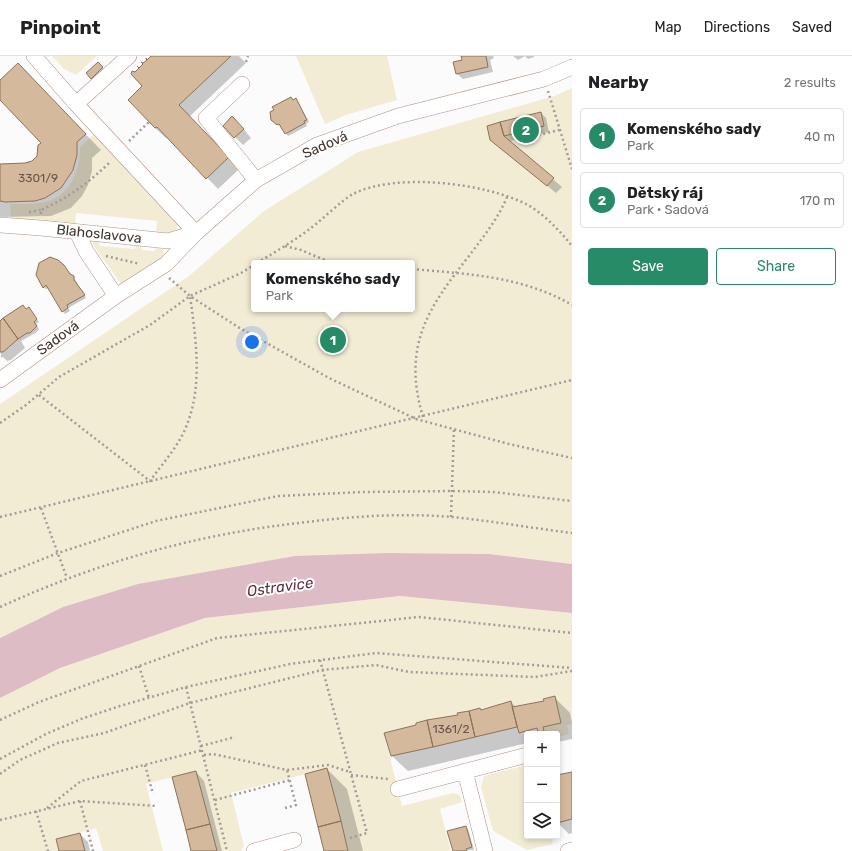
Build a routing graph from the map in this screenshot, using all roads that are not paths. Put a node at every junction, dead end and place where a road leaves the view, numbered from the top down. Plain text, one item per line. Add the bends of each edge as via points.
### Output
1 (34, 56) edge
2 (129, 56) edge
3 (572, 67) edge
4 (242, 84) dead end
5 (76, 104) junction
6 (256, 180) junction
7 (0, 225) edge
8 (77, 232) junction
9 (196, 233) junction
10 (116, 296) junction
11 (0, 380) edge
12 (524, 757) edge
13 (465, 771) junction
14 (398, 789) road end
15 (294, 840) dead end
16 (572, 850) edge
17 (254, 851) edge
18 (485, 851) edge
19 (568, 851) edge

1 - 5 street
2 - 5 street
3 - 6 street, Sadová via 544,79 398,116 317,145
4 - 6 street via 206,118
5 - 9 street
6 - 9 street, Sadová
7 - 8 street, Blahoslavova
8 - 9 street, Blahoslavova via 168,241
8 - 10 street via 86,251
9 - 10 street, Sadová via 166,264
10 - 11 street, Sadová
12 - 13 street
13 - 14 street
13 - 18 street
15 - 17 street
16 - 19 street

